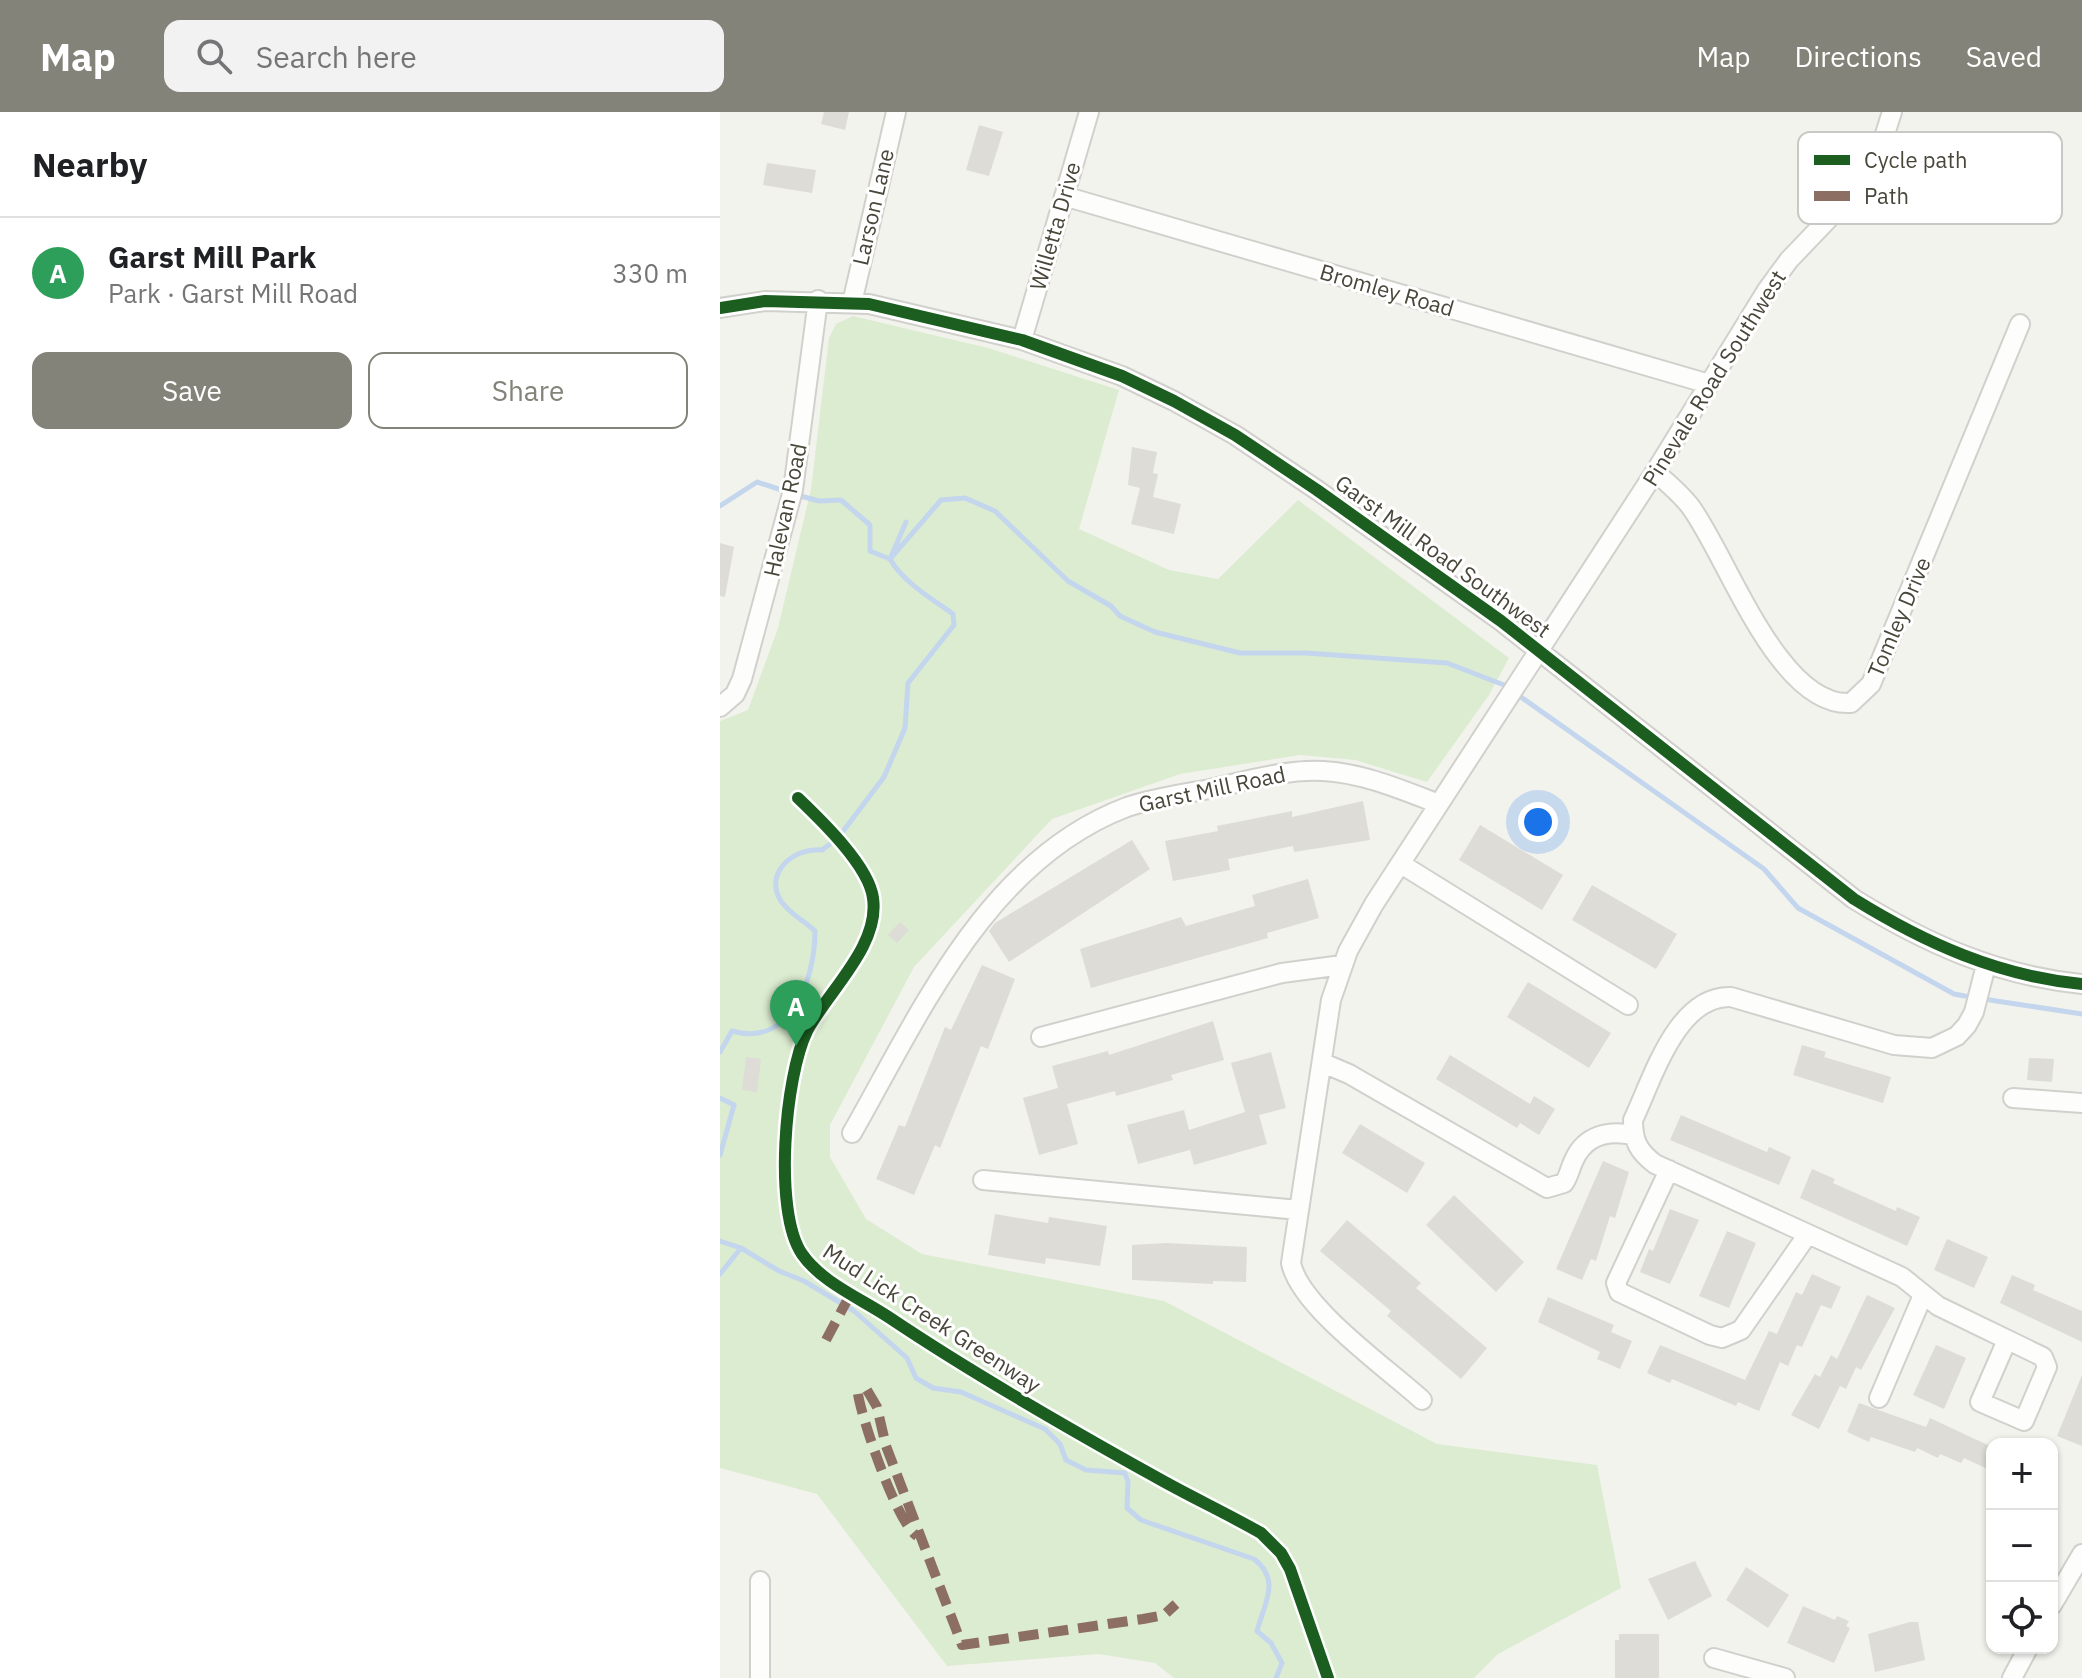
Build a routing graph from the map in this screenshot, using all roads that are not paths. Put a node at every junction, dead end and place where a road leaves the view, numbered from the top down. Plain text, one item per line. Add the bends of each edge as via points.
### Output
1 (896, 112) edge
2 (1089, 112) edge
3 (1892, 112) edge
4 (1886, 132) edge
5 (1064, 196) junction
6 (1823, 224) edge
7 (818, 300) junction
8 (852, 303) junction
9 (720, 308) edge
10 (2020, 324) dead end
11 (1022, 340) junction
12 (1709, 384) junction
13 (1655, 472) junction
14 (1540, 651) junction
15 (720, 707) edge
16 (1439, 804) junction
17 (1401, 864) junction
18 (1342, 965) junction
19 (1986, 965) junction
20 (2082, 984) edge
21 (1628, 1005) dead end
22 (1041, 1037) dead end
23 (1323, 1063) junction
24 (2013, 1098) dead end
25 (2082, 1103) edge
26 (852, 1133) dead end
27 (1633, 1135) junction
28 (1669, 1170) junction
29 (983, 1180) dead end
30 (1298, 1210) junction
31 (1808, 1234) junction
32 (1923, 1295) junction
33 (2007, 1340) dead end
34 (1879, 1398) dead end
35 (1422, 1400) dead end
36 (2082, 1554) edge
37 (760, 1581) dead end
38 (2058, 1595) edge
39 (2025, 1654) edge
40 (1714, 1658) dead end
41 (760, 1678) edge
42 (1785, 1678) edge
43 (2012, 1678) edge

1 - 8 street, Larson Lane
2 - 5 street, Willetta Drive
3 - 4 street, Pinevale Road Southwest
5 - 11 street, Willetta Drive
5 - 12 street, Bromley Road
6 - 12 street, Pinevale Road Southwest via 1789,260
7 - 8 street, Garst Mill Road Southwest
7 - 9 street, Garst Mill Road Southwest
7 - 15 street, Halevan Road via 786,522 742,679
8 - 11 street, Garst Mill Road Southwest
10 - 13 street, Tomley Drive via 1871,684 1851,703 1827,700 1785,664 1765,639 1691,507
11 - 14 street, Garst Mill Road Southwest via 1122,376 1235,435
12 - 13 street, Pinevale Road Southwest
13 - 14 street, Pinevale Road Southwest
14 - 16 street
14 - 19 street, Garst Mill Road Southwest via 1854,899 1906,931
16 - 17 street
16 - 26 street, Garst Mill Road via 1374,781 1321,771 1151,800 1106,817 1039,862 976,926
17 - 18 street
17 - 21 street
18 - 22 street via 1282,973
18 - 23 street via 1331,1000
19 - 20 street, Garst Mill Road Southwest
19 - 27 street via 1967,1025 1932,1048 1894,1045 1731,997 1706,1000 1677,1031 1633,1120
23 - 27 street via 1547,1188 1564,1183 1577,1153 1591,1139 1606,1133
23 - 30 street
24 - 25 street
27 - 28 street via 1643,1155
28 - 31 street
28 - 31 street via 1616,1283 1619,1292 1710,1335 1722,1338 1741,1330
29 - 30 street
30 - 35 street via 1291,1263 1300,1289
31 - 32 street via 1902,1277
32 - 33 street
32 - 34 street
36 - 38 street
37 - 41 street
39 - 43 street
40 - 42 street

